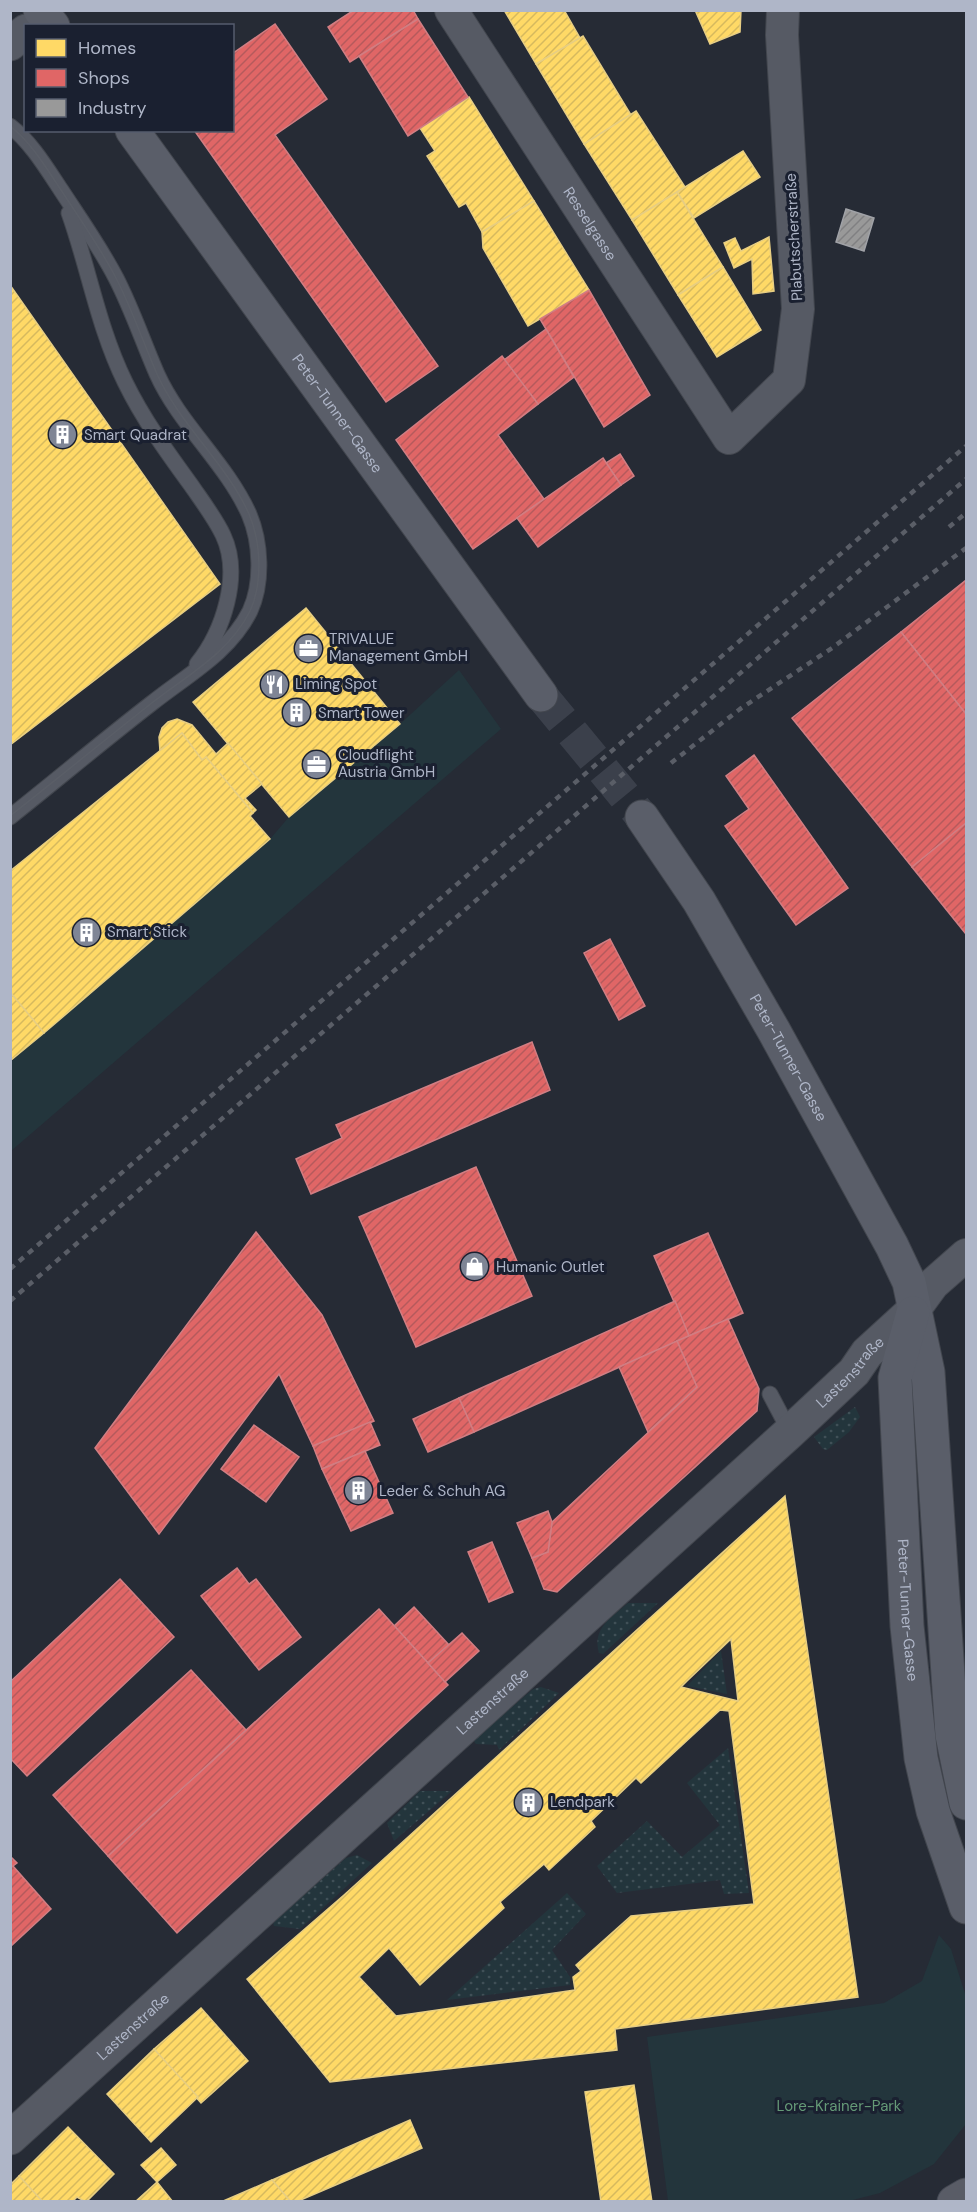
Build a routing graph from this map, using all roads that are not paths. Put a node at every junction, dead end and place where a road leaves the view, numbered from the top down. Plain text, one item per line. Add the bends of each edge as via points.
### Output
1 (451, 10) edge
2 (783, 10) edge
3 (24, 32) edge
4 (10, 44) edge
5 (10, 126) edge
6 (133, 132) edge
7 (63, 193) junction
8 (729, 438) joint
9 (189, 674) junction
10 (541, 695) tunnel mouth
11 (10, 817) edge
12 (642, 817) tunnel mouth
13 (966, 1255) edge
14 (914, 1310) junction
15 (770, 1394) dead end
16 (790, 1432) junction
17 (966, 1803) edge
18 (966, 1907) edge
19 (10, 2138) edge
20 (966, 2195) edge
21 (954, 2202) edge

1 - 8 street, Resselgasse
2 - 8 street, Plabutscherstraße via 798,309 789,380
3 - 4 street
5 - 7 lane
6 - 10 main road, Peter-Tunner-Gasse
7 - 9 lane via 97,313 124,381 224,537 229,562 223,622 208,651
7 - 9 lane via 118,280 170,397 249,514 255,536 258,582 250,610 217,655
9 - 11 lane
12 - 14 main road, Peter-Tunner-Gasse via 699,901 837,1143 897,1254 909,1282
13 - 14 street, Lastenstraße via 933,1284
14 - 16 street, Lastenstraße
14 - 17 main road, Peter-Tunner-Gasse via 928,1372 952,1735
14 - 18 main road, Peter-Tunner-Gasse via 896,1378 907,1626 921,1758 933,1811
15 - 16 lane
16 - 19 street, Lastenstraße
20 - 21 main road

